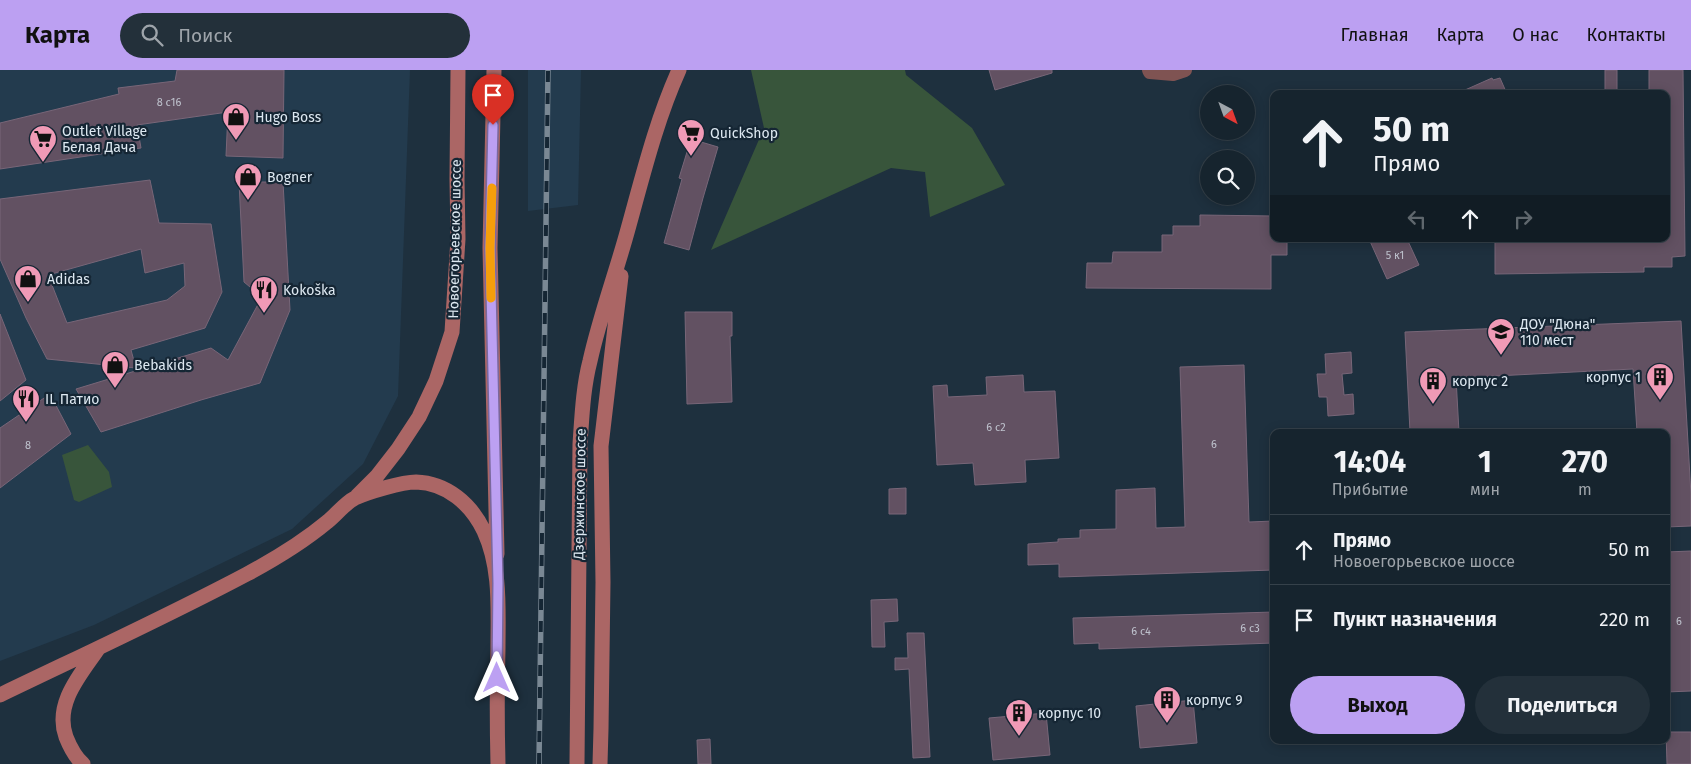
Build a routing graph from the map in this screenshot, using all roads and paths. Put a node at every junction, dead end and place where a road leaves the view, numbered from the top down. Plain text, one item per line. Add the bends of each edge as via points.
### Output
1 (458, 70) edge
2 (494, 70) edge
3 (679, 70) edge
4 (1149, 70) edge
5 (1185, 70) edge
6 (628, 230) junction
7 (580, 488) junction
8 (600, 488) junction
9 (354, 499) junction
10 (498, 583) junction
11 (99, 648) junction
12 (0, 695) edge
13 (497, 735) junction
14 (83, 764) edge
15 (489, 764) edge
16 (498, 764) edge
17 (576, 764) edge
18 (600, 764) edge

1 - 9 main road, Новоегорьевское шоссе via 458,240 452,332 436,381 419,417 377,476
2 - 10 main road via 490,248
3 - 6 main road, Дзержинское шоссе via 645,163
4 - 5 street via 1174,74
6 - 7 main road, Дзержинское шоссе via 589,362
6 - 8 main road, Дзержинское шоссе via 601,446
7 - 8 main road via 583,480 594,476
7 - 17 main road, Дзержинское шоссе
8 - 18 main road, Дзержинское шоссе via 603,582
9 - 10 main road via 416,482 449,490 468,506 484,530
9 - 11 main road, Новоегорьевское шоссе via 270,562
10 - 13 main road
11 - 12 main road, Новоегорьевское шоссе
11 - 14 main road via 73,684 64,705 63,727 69,745
13 - 15 main road
13 - 16 main road

